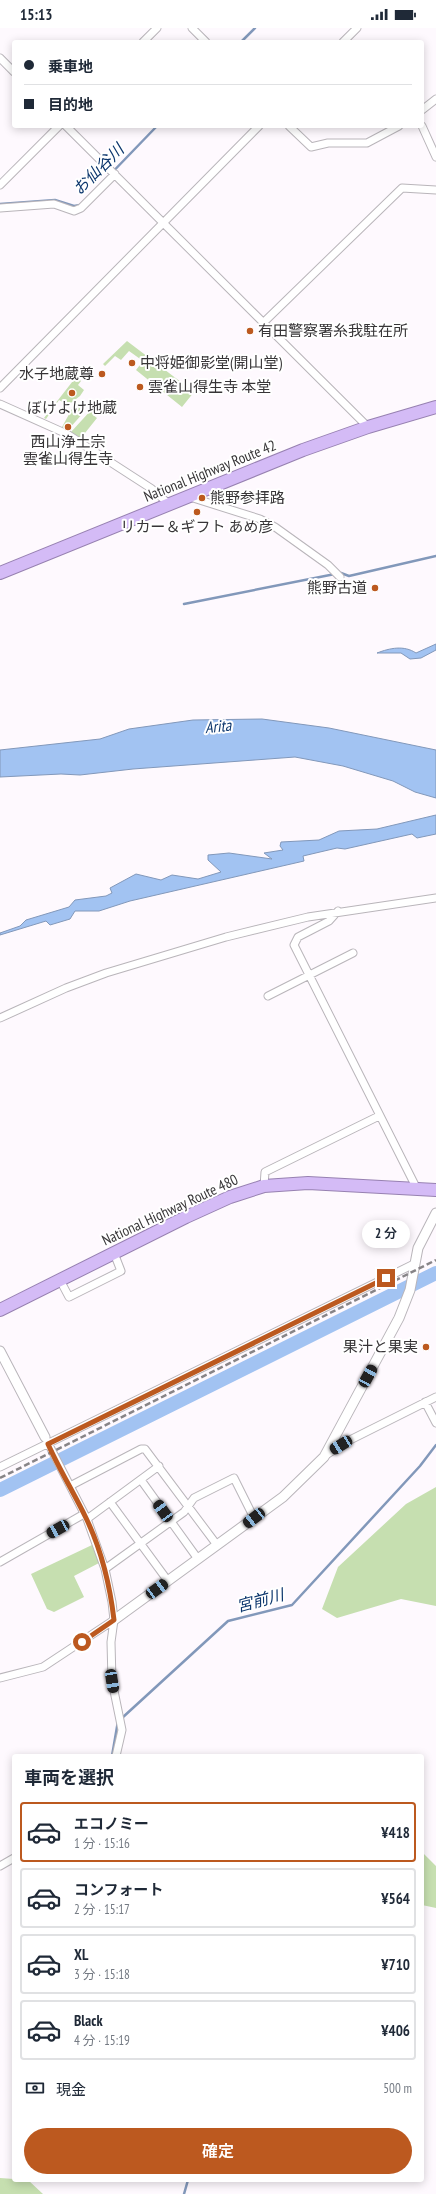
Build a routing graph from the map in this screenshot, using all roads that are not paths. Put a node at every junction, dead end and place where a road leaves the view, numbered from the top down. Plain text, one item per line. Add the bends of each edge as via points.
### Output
1 (157, 28) edge
2 (192, 28) edge
3 (357, 28) edge
4 (145, 40) edge
5 (204, 40) edge
6 (345, 40) edge
7 (0, 58) edge
8 (12, 70) edge
9 (436, 99) edge
10 (424, 108) edge
11 (57, 128) edge
12 (68, 128) edge
13 (258, 128) edge
14 (292, 128) edge
15 (395, 128) edge
16 (423, 128) edge
17 (436, 156) edge
18 (115, 174) junction
19 (0, 185) edge
20 (436, 190) edge
21 (0, 208) edge
22 (164, 222) junction
23 (264, 322) junction
24 (0, 388) edge
25 (0, 404) edge
26 (436, 407) edge
27 (368, 427) junction
28 (190, 497) junction
29 (170, 505) junction
30 (0, 573) edge
31 (340, 577) dead end
32 (436, 898) edge
33 (338, 912) junction
34 (353, 953) dead end
35 (308, 975) junction
36 (268, 996) dead end
37 (0, 1018) edge
38 (380, 1116) junction
39 (264, 1186) junction
40 (417, 1189) junction
41 (436, 1190) edge
42 (436, 1213) edge
43 (114, 1253) junction
44 (414, 1264) junction
45 (60, 1280) junction
46 (0, 1310) edge
47 (0, 1351) edge
48 (436, 1397) edge
49 (425, 1402) junction
50 (436, 1423) edge
51 (47, 1441) junction
52 (324, 1457) junction
53 (159, 1466) junction
54 (0, 1467) edge
55 (141, 1480) junction
56 (70, 1486) junction
57 (110, 1502) junction
58 (188, 1506) junction
59 (85, 1517) junction
60 (254, 1518) junction
61 (171, 1522) junction
62 (141, 1543) junction
63 (217, 1545) junction
64 (198, 1559) junction
65 (0, 1562) edge
66 (104, 1569) junction
67 (168, 1581) junction
68 (114, 1620) junction
69 (0, 1678) edge
70 (116, 1754) edge
71 (12, 1859) edge
72 (1, 1863) edge

1 - 4 street
2 - 5 street
3 - 6 street
7 - 8 street
9 - 10 street
11 - 19 street
12 - 18 street
13 - 22 street
14 - 15 street via 311,147 328,142 367,143
16 - 17 street
18 - 21 street via 81,208 74,211 54,204
18 - 22 street
20 - 23 street via 402,188
22 - 23 street
22 - 24 street
23 - 27 street
25 - 29 street via 67,434 152,489
26 - 27 highway, National Highway Route 42
27 - 28 highway, National Highway Route 42 via 303,450
28 - 29 highway, National Highway Route 42
28 - 31 street via 260,519 275,527 328,565
29 - 30 highway, National Highway Route 42
32 - 33 street
33 - 35 street via 329,921 295,940 294,945
33 - 37 street via 226,937 140,962 66,988
34 - 35 street
35 - 36 street
35 - 38 street
38 - 39 street via 265,1172
38 - 40 street
39 - 40 highway, National Highway Route 480 via 308,1182
39 - 43 highway, National Highway Route 480 via 230,1197
40 - 41 highway, National Highway Route 480
42 - 44 street via 421,1242
43 - 45 highway, National Highway Route 480
43 - 45 street via 122,1271 69,1297
44 - 51 street
44 - 52 street via 410,1290 399,1318
45 - 46 highway, National Highway Route 480
47 - 51 street
48 - 49 street
49 - 50 street
49 - 52 street via 348,1441
51 - 54 street
51 - 56 street
52 - 60 street via 292,1489
53 - 55 street
53 - 56 street via 143,1449
53 - 58 street
55 - 57 street
55 - 61 street
56 - 59 street
57 - 59 street
57 - 62 street
58 - 60 street via 194,1498 234,1478
58 - 61 street
58 - 63 street
59 - 65 street
59 - 66 street
60 - 63 street
61 - 62 street
61 - 64 street
62 - 66 street
62 - 67 street
63 - 64 street
64 - 67 street
66 - 68 street
67 - 68 street
68 - 69 street via 49,1663 32,1671
68 - 70 street via 111,1642 112,1681 122,1730
71 - 72 street

